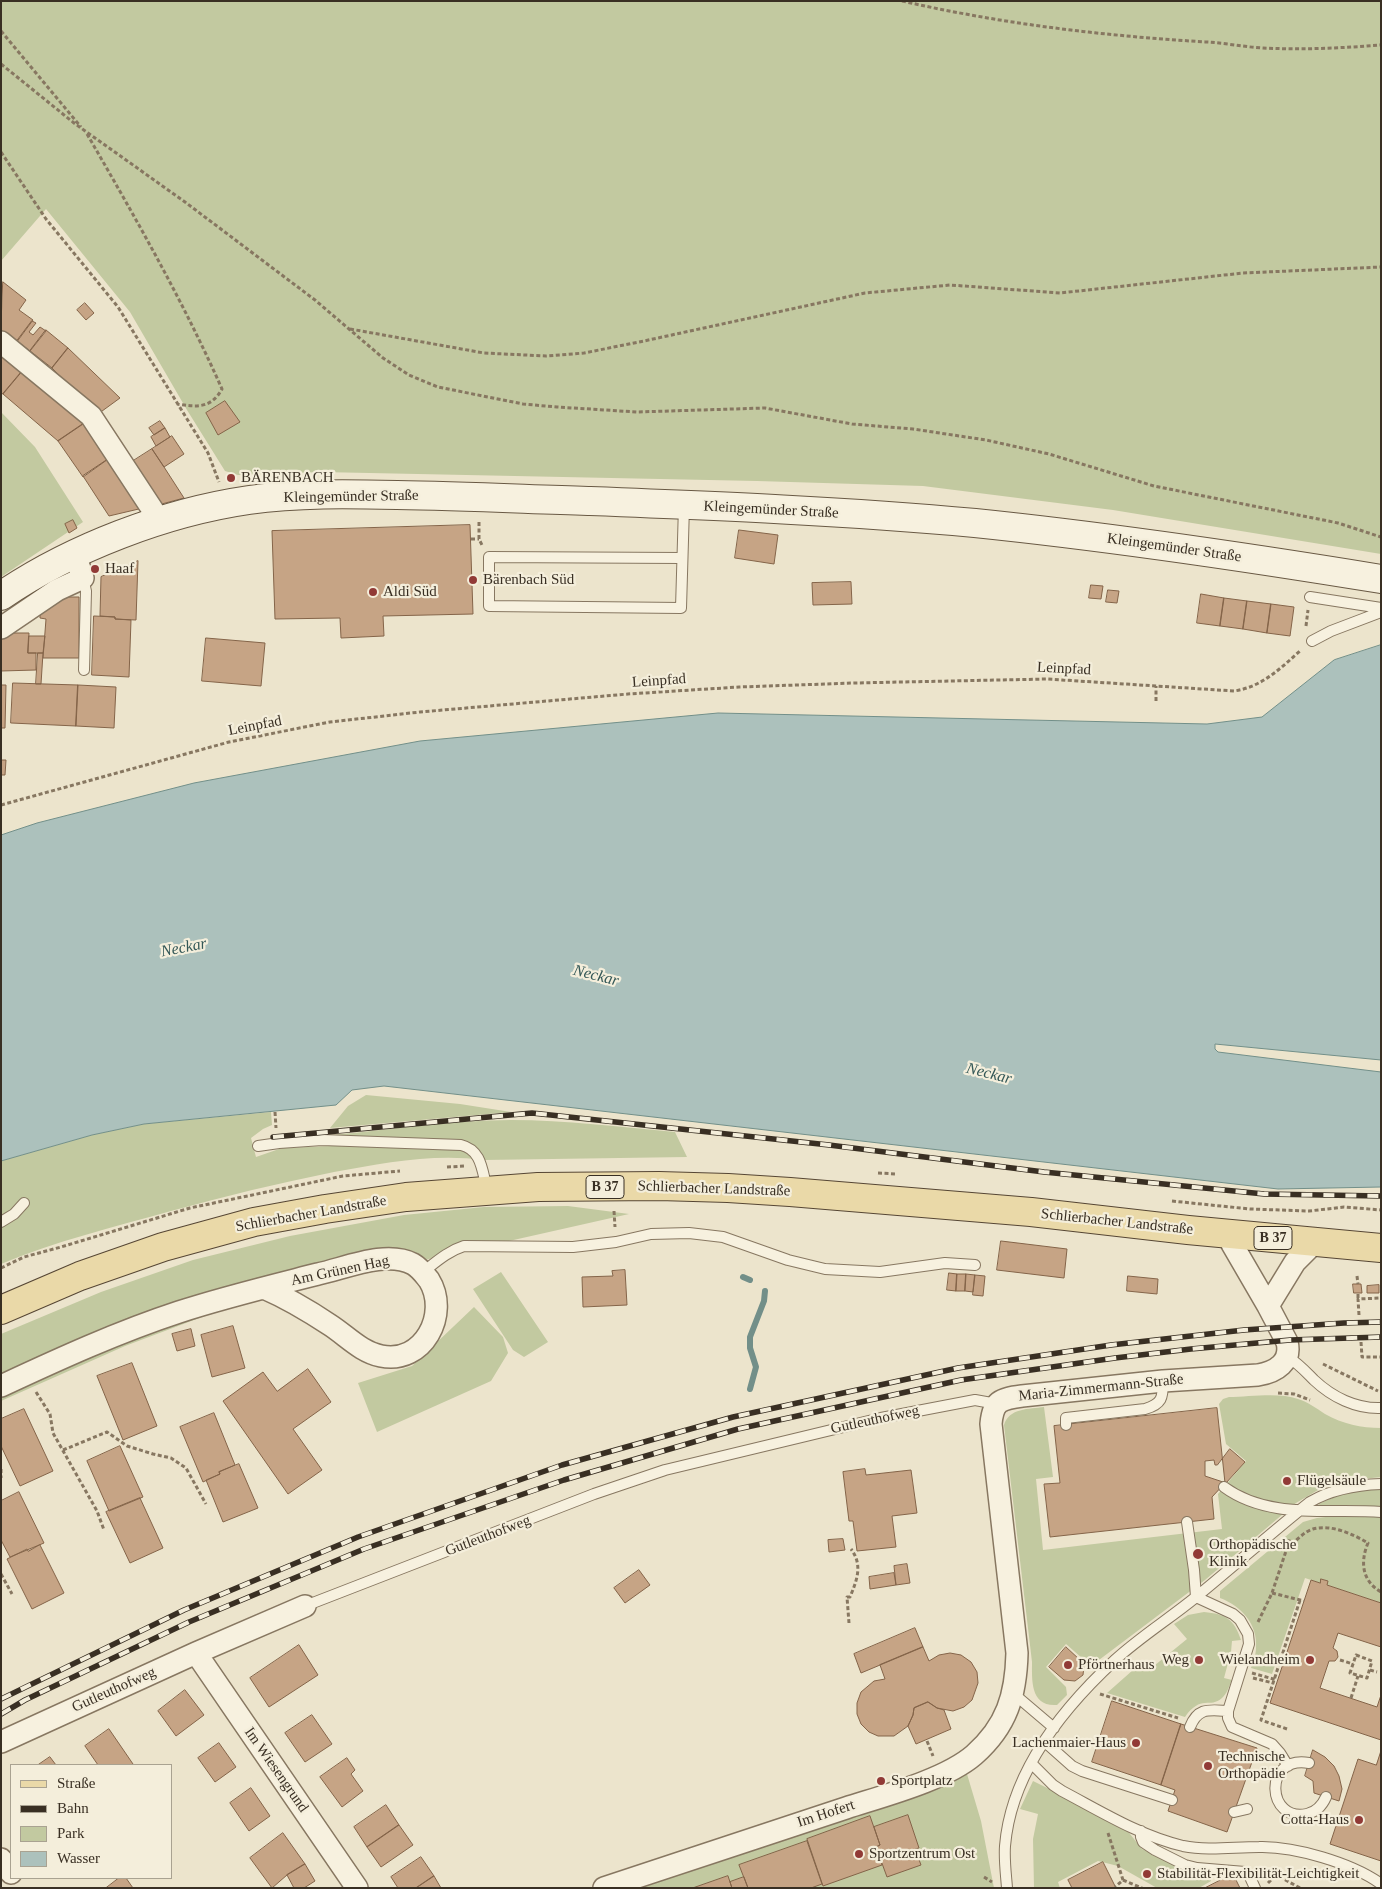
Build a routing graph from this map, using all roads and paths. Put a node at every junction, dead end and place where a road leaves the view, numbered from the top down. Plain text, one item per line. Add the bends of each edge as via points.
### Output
1 (902, 1) edge
2 (1, 31) edge
3 (1381, 45) edge
4 (1, 64) edge
5 (85, 131) junction
6 (1, 152) edge
7 (1381, 267) edge
8 (349, 329) junction
9 (1, 342) edge
10 (177, 404) junction
11 (228, 504) junction
12 (684, 505) junction
13 (160, 521) junction
14 (1381, 537) edge
15 (471, 539) dead end
16 (479, 539) dead end
17 (682, 558) junction
18 (79, 566) junction
19 (1381, 579) edge
20 (1, 596) edge
21 (1310, 597) joint
22 (1381, 610) edge
23 (1, 628) edge
24 (1312, 641) junction
25 (84, 670) dead end
26 (1156, 686) junction
27 (1156, 701) dead end
28 (1, 805) edge
29 (275, 1112) dead end
30 (276, 1126) dead end
31 (258, 1146) dead end
32 (611, 1187) junction
33 (488, 1190) junction
34 (24, 1203) dead end
35 (1381, 1210) edge
36 (1309, 1211) dead end
37 (1, 1222) edge
38 (1231, 1234) junction
39 (616, 1242) junction
40 (1314, 1242) junction
41 (1381, 1248) edge
42 (975, 1265) dead end
43 (424, 1272) junction
44 (1357, 1276) dead end
45 (1358, 1284) dead end
46 (264, 1288) junction
47 (1358, 1294) dead end
48 (1381, 1298) edge
49 (1358, 1299) junction
50 (1268, 1306) junction
51 (1, 1310) edge
52 (1359, 1315) dead end
53 (1361, 1342) dead end
54 (1288, 1357) junction
55 (1381, 1357) edge
56 (1319, 1361) dead end
57 (1252, 1375) junction
58 (22, 1376) junction
59 (1163, 1381) junction
60 (1, 1386) edge
61 (1381, 1392) edge
62 (1316, 1403) dead end
63 (997, 1404) junction
64 (1381, 1408) edge
65 (1066, 1425) dead end
66 (63, 1450) junction
67 (1, 1469) edge
68 (1, 1478) edge
69 (1381, 1484) edge
70 (1224, 1487) dead end
71 (206, 1504) dead end
72 (1298, 1511) junction
73 (1381, 1512) edge
74 (1288, 1520) junction
75 (1187, 1522) dead end
76 (104, 1530) dead end
77 (851, 1549) dead end
78 (1287, 1549) junction
79 (1, 1574) edge
80 (1381, 1592) edge
81 (1272, 1593) junction
82 (12, 1594) dead end
83 (1196, 1598) junction
84 (305, 1606) joint
85 (848, 1623) dead end
86 (1248, 1634) junction
87 (196, 1653) junction
88 (1340, 1660) dead end
89 (1353, 1664) junction
90 (1370, 1670) junction
91 (1377, 1672) dead end
92 (1252, 1673) dead end
93 (1241, 1674) junction
94 (1358, 1676) junction
95 (1277, 1680) dead end
96 (1273, 1683) junction
97 (1085, 1690) junction
98 (1014, 1694) junction
99 (1351, 1698) dead end
100 (1228, 1711) junction
101 (1190, 1725) joint
102 (1054, 1728) junction
103 (1287, 1729) dead end
104 (927, 1741) dead end
105 (1, 1742) edge
106 (1045, 1742) junction
107 (934, 1757) dead end
108 (1031, 1763) junction
109 (1309, 1763) dead end
110 (1288, 1766) junction
111 (1326, 1797) dead end
112 (1172, 1800) dead end
113 (1247, 1809) dead end
114 (1234, 1812) dead end
115 (1106, 1826) dead end
116 (1141, 1831) junction
117 (1, 1859) edge
118 (10, 1872) edge
119 (1123, 1880) junction
120 (1381, 1884) edge
121 (1115, 1886) dead end
122 (357, 1888) edge
123 (604, 1888) edge
124 (1008, 1888) edge
125 (1142, 1888) edge
126 (1255, 1888) edge
127 (1269, 1888) edge
128 (1300, 1888) edge

1 - 3 path via 1008,21 1120,36 1263,48
2 - 5 path
4 - 5 path
5 - 8 path via 185,202
5 - 10 path via 149,243 222,389 218,397 201,407
6 - 10 path via 46,219 118,308
7 - 8 path via 1243,273 1060,293 950,285 865,293 635,343 584,353 546,356 484,353
8 - 14 path via 382,358 409,375 438,387 478,396 557,407 637,412 765,408 852,424 912,428 1049,454 1154,486 1338,523
9 - 13 street via 91,416
10 - 11 path via 208,453
11 - 12 main road, Kleingemünder Straße via 336,494
11 - 13 main road, Kleingemünder Straße
12 - 17 lane
12 - 19 main road, Kleingemünder Straße via 974,523 1118,540
13 - 18 main road, Kleingemünder Straße via 101,542
15 - 16 path
17 - 17 lane via 489,557 489,606 681,608
18 - 20 main road, Kleingemünder Straße
18 - 23 street, Kleingemünder Straße via 57,590
18 - 25 lane via 86,591
21 - 22 lane
21 - 24 path via 1306,628
22 - 24 lane
24 - 26 path, Leinpfad via 1271,677 1249,688 1226,691
26 - 27 path
26 - 28 path, Leinpfad via 1047,679 854,682 628,694 420,712 330,722 229,742
29 - 30 path
31 - 33 lane via 322,1140 461,1145 471,1148 478,1157
32 - 33 main road, Schlierbacher Landstraße / B 37
32 - 38 main road, Schlierbacher Landstraße / B 37 via 790,1192 1031,1212
32 - 39 path
33 - 51 main road, Schlierbacher Landstraße / B 37 via 406,1197 254,1222 163,1247 80,1276
34 - 37 lane
35 - 36 path
38 - 40 main road, Schlierbacher Landstraße / B 37
38 - 50 street via 1232,1244
39 - 42 lane via 651,1234 706,1234 808,1266 834,1270 880,1272 946,1263
39 - 43 lane via 573,1247 464,1246
40 - 41 main road, Schlierbacher Landstraße / B 37
40 - 50 street via 1295,1262
43 - 46 street, Am Grünen Hag via 406,1261 384,1258
43 - 46 street, Am Grünen Hag via 437,1298 436,1317 430,1333 415,1350 396,1357 364,1350 330,1325
44 - 45 path
46 - 58 street, Am Grünen Hag via 153,1321
47 - 49 path
48 - 49 path
49 - 52 path
50 - 54 street via 1287,1342
53 - 55 path via 1362,1357
54 - 57 street, Maria-Zimmermann-Straße via 1272,1372
54 - 64 lane via 1337,1397 1366,1408
56 - 61 path
57 - 59 street, Maria-Zimmermann-Straße
57 - 62 path via 1255,1393 1294,1394
58 - 60 street, Am Grünen Hag
58 - 66 path via 50,1414 53,1432
59 - 63 street, Maria-Zimmermann-Straße via 1022,1396
59 - 65 lane via 1163,1395 1153,1406 1066,1418
63 - 84 lane, Gutleuthofweg via 975,1400 888,1416 664,1470
63 - 98 street, Maria-Zimmermann-Straße via 991,1424 1017,1654
66 - 71 path via 107,1432 127,1446 171,1458 186,1468
66 - 76 path
67 - 68 path
69 - 72 lane via 1352,1486 1330,1492
70 - 72 lane via 1250,1500
72 - 73 lane
72 - 74 lane
74 - 78 path via 1292,1527
74 - 83 lane
75 - 83 lane
77 - 85 path via 856,1555 859,1574 850,1597 847,1597
78 - 80 path via 1302,1536 1322,1528 1357,1537 1368,1543 1363,1558 1365,1575
78 - 81 path
79 - 82 path
81 - 86 path via 1264,1612
81 - 96 path via 1302,1600
83 - 86 lane via 1233,1614
83 - 97 lane via 1116,1659
84 - 87 street, Gutleuthofweg
86 - 93 lane via 1249,1644
87 - 105 street, Gutleuthofweg
87 - 122 street, Im Wiesengrund
88 - 89 path
89 - 90 path via 1356,1655 1372,1661
89 - 94 path via 1350,1673
90 - 91 path
90 - 94 path via 1367,1678
92 - 95 path, bridge
93 - 96 path
93 - 100 lane
94 - 99 path
96 - 103 path via 1261,1720
97 - 101 path
97 - 102 lane
98 - 102 lane
98 - 123 street, Im Hofert via 1000,1724 975,1755 948,1772
100 - 101 lane via 1206,1710 1196,1715
100 - 110 lane via 1232,1727 1272,1744
102 - 106 lane
104 - 107 path
106 - 108 lane
106 - 112 lane via 1082,1771
108 - 116 lane via 1062,1791
108 - 124 lane via 1012,1807 1007,1829
109 - 110 lane via 1298,1762
110 - 111 lane via 1280,1772 1275,1786 1276,1797 1285,1810 1300,1815 1310,1813 1319,1808
113 - 114 lane
115 - 119 path
116 - 120 lane via 1182,1846 1261,1846 1303,1852 1362,1873
116 - 126 lane via 1144,1842 1171,1859 1198,1868 1245,1872
117 - 118 street
119 - 121 path
119 - 125 path
127 - 128 path via 1267,1885 1274,1878 1282,1878

